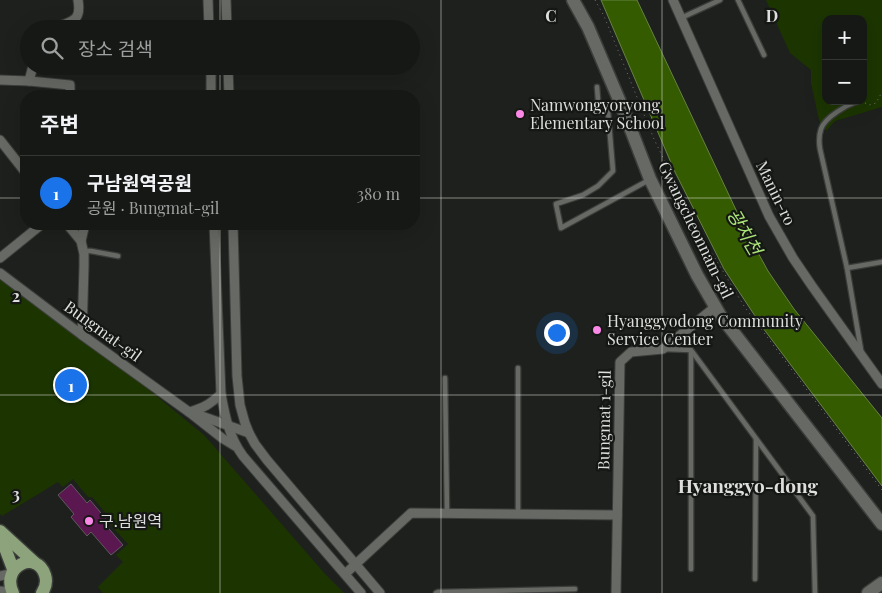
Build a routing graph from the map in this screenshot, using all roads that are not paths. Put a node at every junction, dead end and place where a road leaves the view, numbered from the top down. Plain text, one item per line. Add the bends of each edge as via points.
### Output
1 (78, 0) edge
2 (208, 0) edge
3 (226, 0) edge
4 (573, 0) edge
5 (673, 0) edge
6 (720, 0) edge
7 (738, 0) edge
8 (681, 18) junction
9 (75, 20) edge
10 (209, 20) edge
11 (227, 20) edge
12 (764, 55) dead end
13 (31, 75) edge
14 (211, 75) edge
15 (228, 75) edge
16 (0, 80) edge
17 (29, 81) junction
18 (597, 87) dead end
19 (70, 90) edge
20 (211, 90) edge
21 (229, 90) edge
22 (848, 105) edge
23 (0, 140) edge
24 (20, 165) edge
25 (650, 179) junction
26 (35, 230) edge
27 (72, 230) edge
28 (84, 230) edge
29 (214, 230) edge
30 (233, 230) edge
31 (81, 241) junction
32 (83, 251) junction
33 (118, 256) dead end
34 (0, 258) edge
35 (882, 262) edge
36 (847, 268) junction
37 (0, 273) edge
38 (716, 307) junction
39 (82, 335) junction
40 (663, 349) junction
41 (691, 350) junction
42 (862, 357) junction
43 (518, 368) dead end
44 (878, 372) edge
45 (445, 378) dead end
46 (882, 384) edge
47 (221, 394) junction
48 (189, 412) junction
49 (228, 425) junction
50 (249, 433) junction
51 (756, 438) junction
52 (236, 447) junction
53 (447, 514) junction
54 (518, 514) junction
55 (617, 516) junction
56 (882, 524) edge
57 (0, 531) edge
58 (0, 535) edge
59 (34, 563) junction
60 (356, 564) junction
61 (691, 570) dead end
62 (7, 573) edge
63 (345, 574) junction
64 (755, 579) dead end
65 (882, 583) edge
66 (47, 590) edge
67 (575, 590) dead end
68 (547, 591) edge
69 (8, 592) edge
70 (360, 593) edge
71 (380, 593) edge
72 (436, 593) edge
73 (616, 593) edge
74 (815, 593) edge
75 (868, 593) edge

1 - 9 street
2 - 10 street
3 - 11 street
4 - 25 street, Gwangcheonnam-gil via 588,27
5 - 8 street, Manin-ro
6 - 8 lane
7 - 12 lane
8 - 42 street, Manin-ro via 764,208 793,258
13 - 17 street
14 - 20 street
15 - 21 street
16 - 17 street
17 - 19 street via 70,85
18 - 25 lane via 600,112 608,111 613,171 583,195 556,204 561,228
22 - 36 lane via 824,123 819,140
23 - 24 street
25 - 38 street, Gwangcheonnam-gil
26 - 34 street
27 - 31 street
28 - 31 street
29 - 47 street, Bungmat-gil
30 - 50 street via 237,376 240,405
31 - 32 street
32 - 33 lane
32 - 39 street
35 - 36 lane
36 - 42 lane
37 - 39 street, Bungmat-gil
38 - 40 street
38 - 56 street, Gwangcheonnam-gil
39 - 48 street, Bungmat-gil
40 - 41 lane
40 - 55 street, Bungmat 1-gil via 631,352 620,362
41 - 51 lane
41 - 61 lane
42 - 44 street, Manin-ro
43 - 54 lane
44 - 46 street, Manin-ro
45 - 53 lane
47 - 48 street via 203,408
47 - 49 street, Bungmat-gil
48 - 49 street, Bungmat-gil
48 - 52 street, Bungmat-gil
49 - 50 street, Bungmat-gil
49 - 52 street, Bungmat-gil
50 - 60 street
51 - 64 lane
51 - 74 lane via 813,516
52 - 63 street, Bungmat-gil
53 - 54 street
53 - 60 street via 411,513
54 - 55 street
55 - 73 street, Bungmat 1-gil
57 - 59 main road
58 - 62 main road
59 - 62 main road via 23,562
59 - 66 main road via 44,571
60 - 63 street
60 - 71 street
62 - 69 main road
63 - 70 street, Bungmat-gil
65 - 75 street
67 - 68 lane
68 - 72 lane

